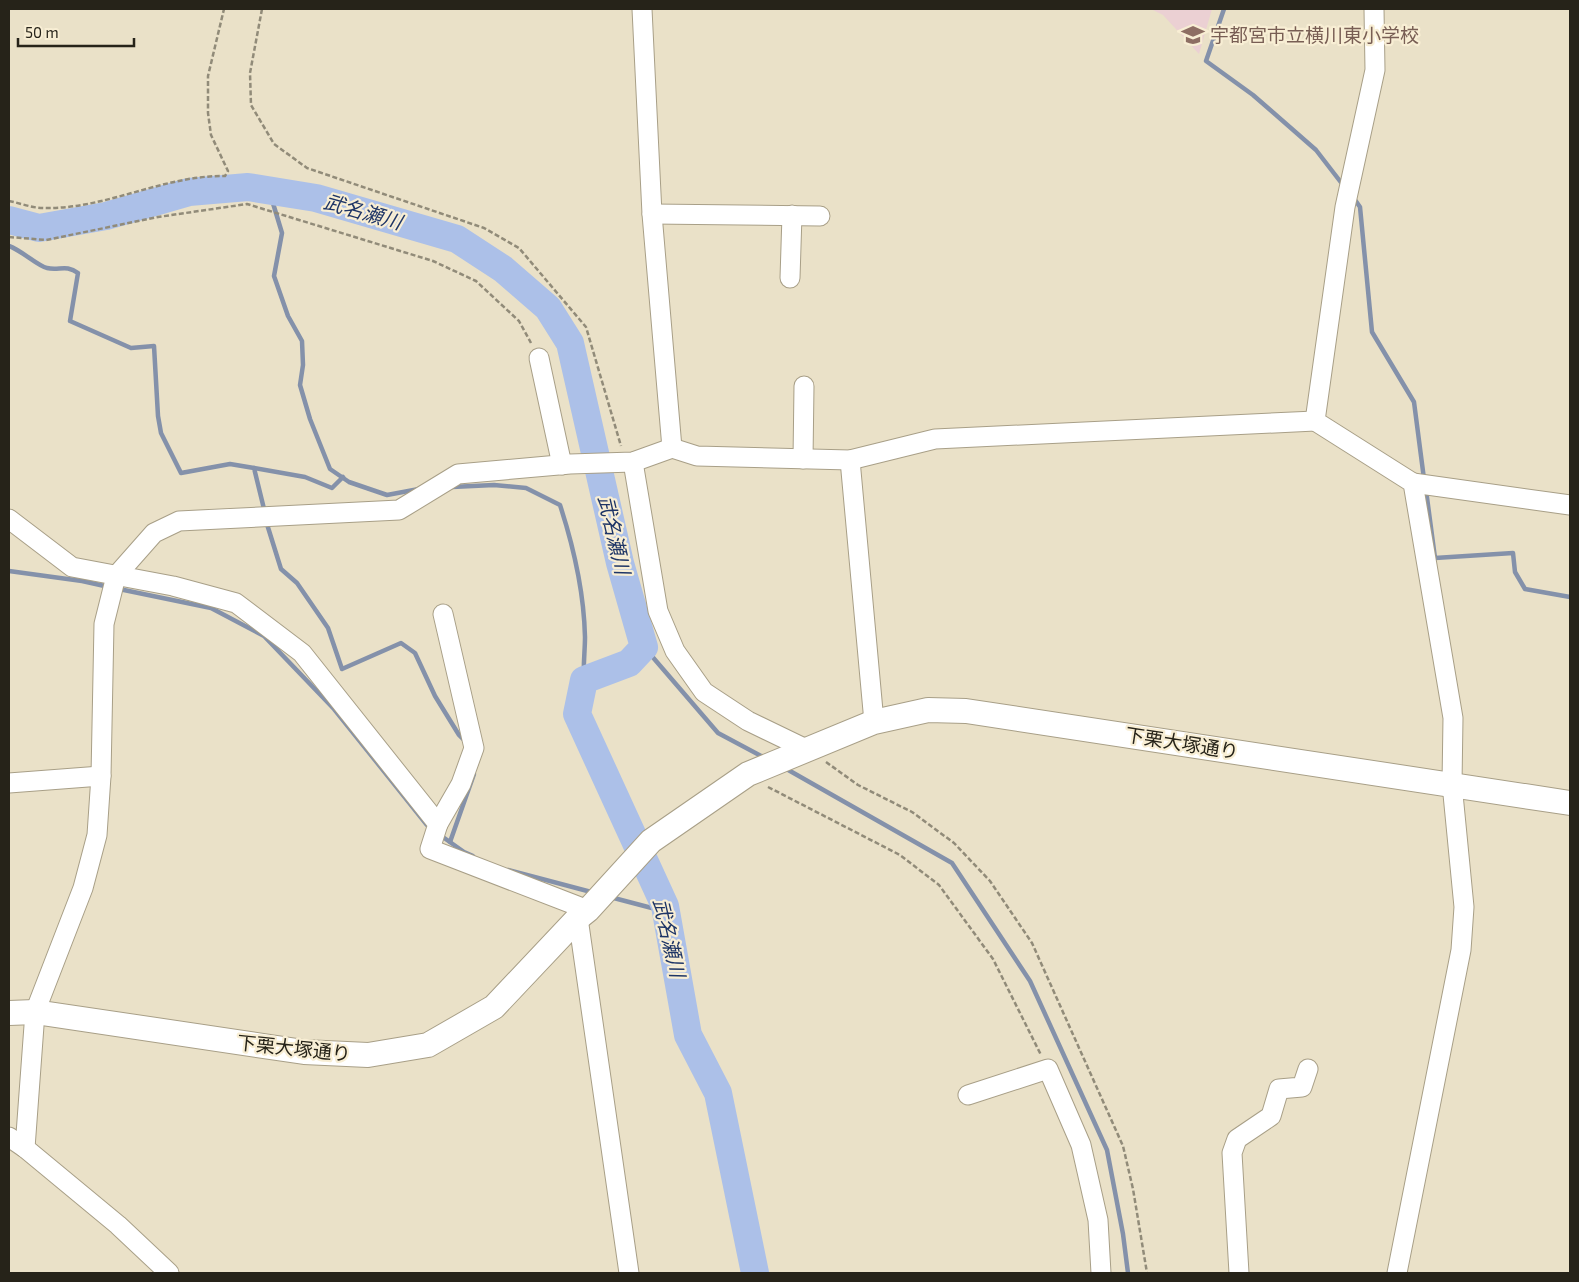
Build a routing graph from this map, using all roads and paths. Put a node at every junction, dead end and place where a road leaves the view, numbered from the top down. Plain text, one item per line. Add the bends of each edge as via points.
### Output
1 (224, 9) edge
2 (262, 9) edge
3 (642, 9) edge
4 (1374, 9) edge
5 (9, 201) edge
6 (652, 214) junction
7 (792, 215) junction
8 (820, 216) dead end
9 (9, 237) edge
10 (790, 278) dead end
11 (539, 358) joint
12 (804, 386) dead end
13 (1315, 421) junction
14 (672, 448) junction
15 (803, 459) junction
16 (850, 460) junction
17 (626, 462) junction
18 (566, 464) junction
19 (1412, 482) junction
20 (1570, 505) edge
21 (9, 519) edge
22 (116, 576) junction
23 (442, 614) dead end
24 (874, 722) junction
25 (803, 750) junction
26 (746, 775) junction
27 (101, 776) junction
28 (9, 783) edge
29 (1452, 784) junction
30 (1570, 803) edge
31 (438, 824) junction
32 (583, 914) junction
33 (36, 1012) junction
34 (9, 1013) edge
35 (1048, 1069) junction
36 (1308, 1069) dead end
37 (968, 1095) dead end
38 (9, 1137) edge
39 (25, 1148) junction
40 (169, 1273) edge
41 (629, 1273) edge
42 (1101, 1273) edge
43 (1147, 1273) edge
44 (1239, 1273) edge
45 (1397, 1273) edge

1 - 5 path via 208,76 208,113 211,135 228,171 225,176 204,176 87,204 42,208
2 - 17 path via 250,73 250,105 274,144 307,168 484,228 519,248 586,327
3 - 6 street
4 - 13 street via 1375,70 1345,207
6 - 7 street
6 - 14 street
7 - 8 street
7 - 10 street
9 - 11 path via 46,240 158,217 247,204 433,261 476,281 519,321
11 - 18 street
12 - 15 street
13 - 16 street via 935,439
13 - 19 street
14 - 15 street via 697,456
14 - 17 street
15 - 16 street
16 - 24 street
17 - 18 street
17 - 25 street via 658,611 675,651 704,692 748,721
18 - 22 street via 458,474 399,510 179,521 154,533
19 - 20 street
19 - 29 street via 1453,718
21 - 22 street via 72,567
22 - 27 street via 104,624
22 - 31 street via 173,586 236,603 302,653
23 - 31 street via 474,748 461,784
24 - 25 street, 下栗大塚通り
24 - 29 street, 下栗大塚通り via 928,710 966,711
25 - 26 street, 下栗大塚通り
25 - 43 path via 858,785 912,812 954,843 990,881 1032,943 1123,1146
26 - 32 street, 下栗大塚通り via 651,841
26 - 35 path via 900,855 939,885 994,959
27 - 28 street
27 - 33 street via 97,835 83,888
29 - 30 street, 下栗大塚通り
29 - 45 street via 1464,907 1461,950
31 - 32 street via 430,849
32 - 33 street, 下栗大塚通り via 494,1007 428,1045 368,1055 304,1052
32 - 41 street
33 - 34 street, 下栗大塚通り
33 - 39 street
35 - 37 street
35 - 42 street via 1081,1145 1098,1220
36 - 44 street via 1302,1087 1279,1089 1271,1116 1237,1140 1232,1153
38 - 39 street
39 - 40 street via 118,1224

